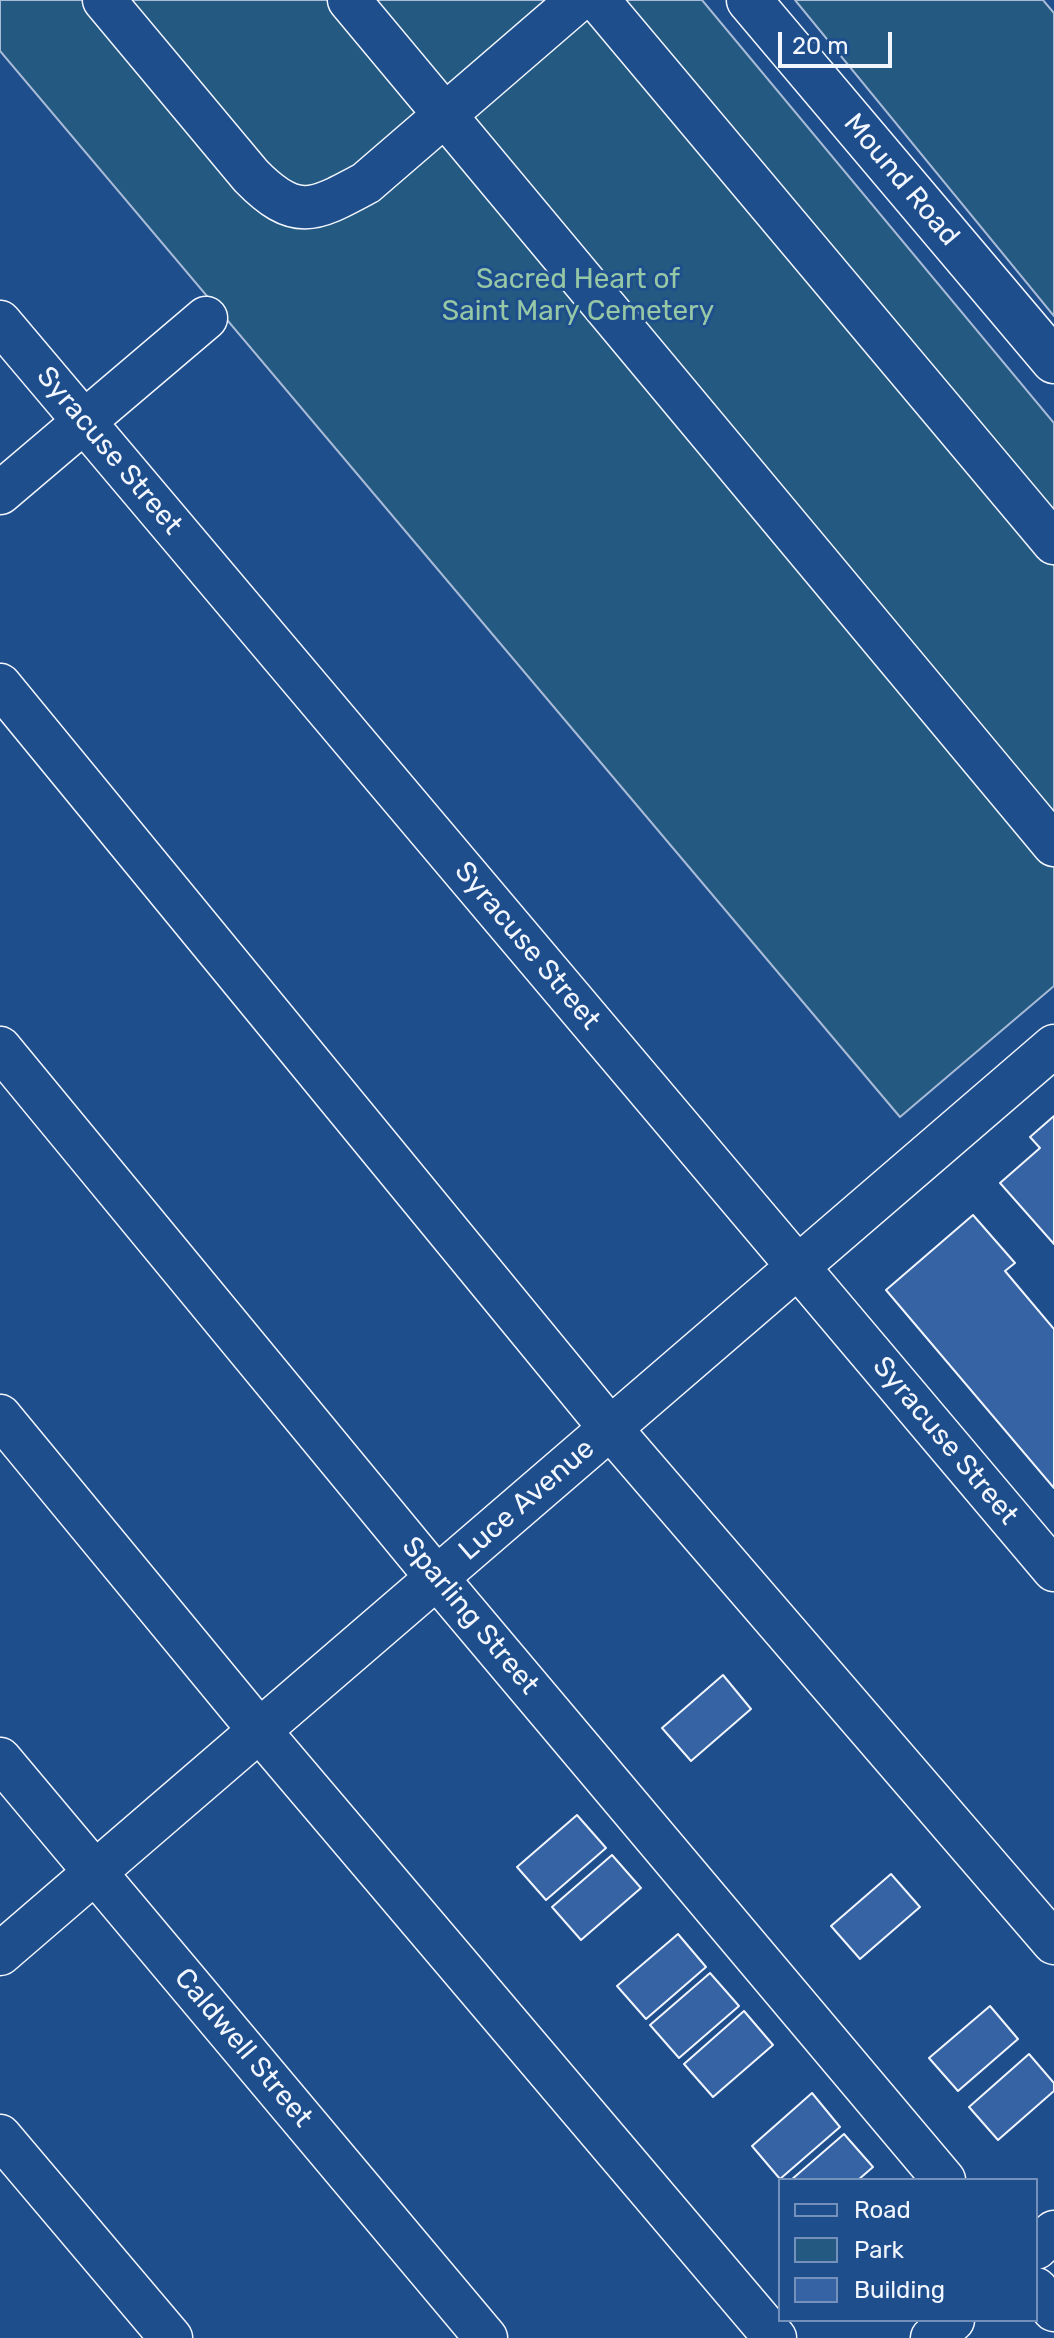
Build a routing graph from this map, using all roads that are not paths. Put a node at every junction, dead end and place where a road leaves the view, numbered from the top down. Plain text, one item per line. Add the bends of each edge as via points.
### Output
1 (104, 0) edge
2 (349, 0) edge
3 (578, 0) edge
4 (598, 0) edge
5 (749, 0) edge
6 (446, 114) junction
7 (206, 318) dead end
8 (0, 322) edge
9 (1054, 361) edge
10 (83, 421) junction
11 (0, 493) edge
12 (1054, 543) edge
13 (0, 685) edge
14 (1054, 845) edge
15 (1054, 1046) edge
16 (0, 1048) edge
17 (797, 1266) junction
18 (0, 1416) edge
19 (610, 1428) junction
20 (1054, 1570) edge
21 (437, 1578) junction
22 (259, 1730) junction
23 (0, 1759) edge
24 (95, 1871) junction
25 (1054, 1943) edge
26 (0, 1954) edge
27 (0, 2136) edge
28 (942, 2178) edge
29 (1054, 2232) edge
30 (1038, 2246) edge
31 (1038, 2291) edge
32 (1054, 2310) edge
33 (951, 2322) edge
34 (171, 2338) edge
35 (486, 2338) edge
36 (775, 2338) edge
37 (932, 2338) edge

1 - 6 street via 259,184 274,199 302,209 329,203 366,183
2 - 6 street
3 - 6 street
4 - 12 street
5 - 9 main road, Mound Road
6 - 14 street
7 - 10 street
8 - 10 street, Syracuse Street
10 - 11 street
10 - 17 street, Syracuse Street
13 - 19 street
15 - 17 street, Luce Avenue
16 - 21 street, Sparling Street
17 - 19 street, Luce Avenue
17 - 20 street, Syracuse Street
18 - 22 street
19 - 21 street, Luce Avenue
19 - 25 street
21 - 22 street, Luce Avenue
21 - 28 street, Sparling Street
22 - 24 street, Luce Avenue
22 - 36 street
23 - 24 street, Caldwell Street
24 - 26 street, Luce Avenue
24 - 35 street, Caldwell Street
27 - 34 street
29 - 30 street
31 - 32 street
33 - 37 street

